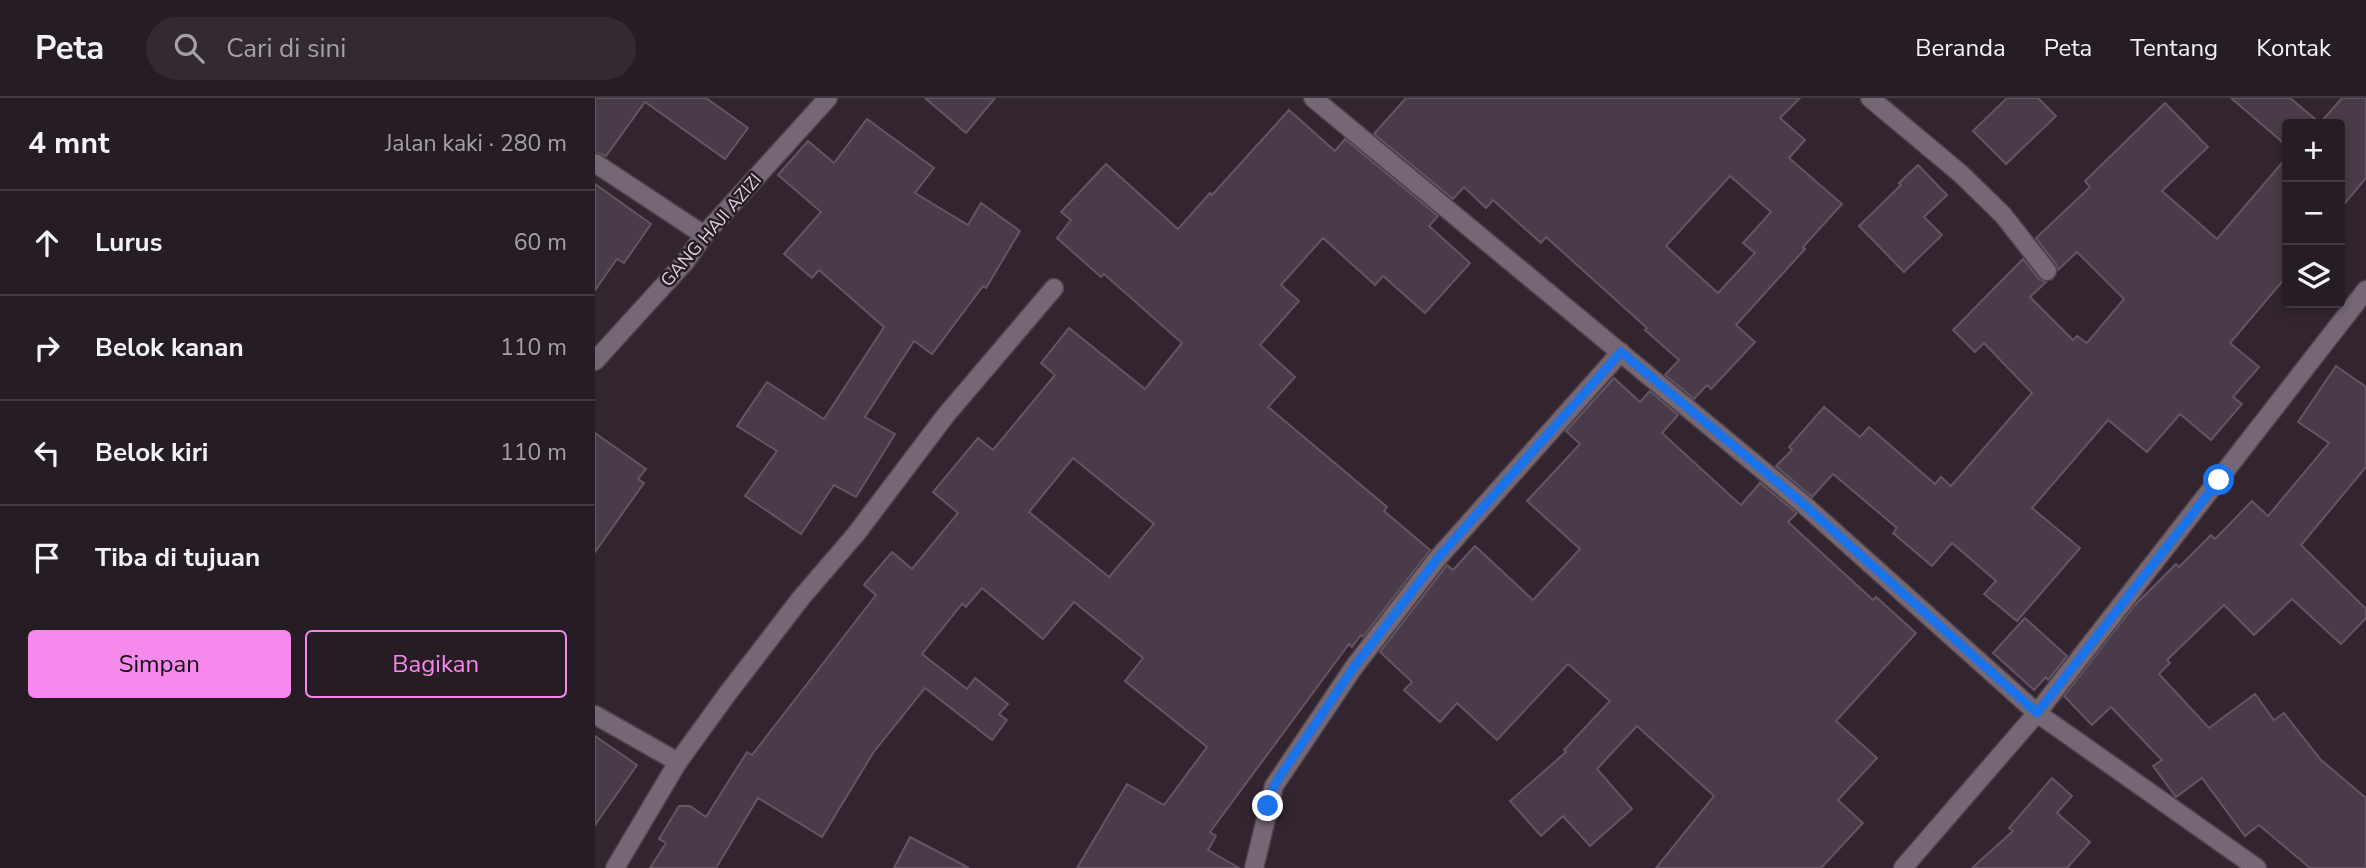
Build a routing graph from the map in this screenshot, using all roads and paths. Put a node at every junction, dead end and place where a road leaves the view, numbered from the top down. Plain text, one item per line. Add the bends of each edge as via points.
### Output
1 (828, 98) edge
2 (1313, 98) edge
3 (1870, 98) edge
4 (595, 163) edge
5 (704, 235) junction
6 (2047, 271) dead end
7 (1054, 288) dead end
8 (2366, 290) edge
9 (1621, 352) junction
10 (595, 361) edge
11 (2037, 713) junction
12 (595, 715) edge
13 (678, 762) junction
14 (615, 868) edge
15 (1254, 868) edge
16 (1903, 868) edge
17 (2257, 868) edge

1 - 5 street, GANG HAJI AZIZI
2 - 9 street
3 - 6 street via 2003,215
4 - 5 street
5 - 10 street, GANG HAJI AZIZI
7 - 13 street via 946,415
8 - 11 street
9 - 11 street via 1801,502
9 - 15 street via 1437,559 1354,667 1274,786
11 - 16 street
11 - 17 street
12 - 13 street
13 - 14 street

